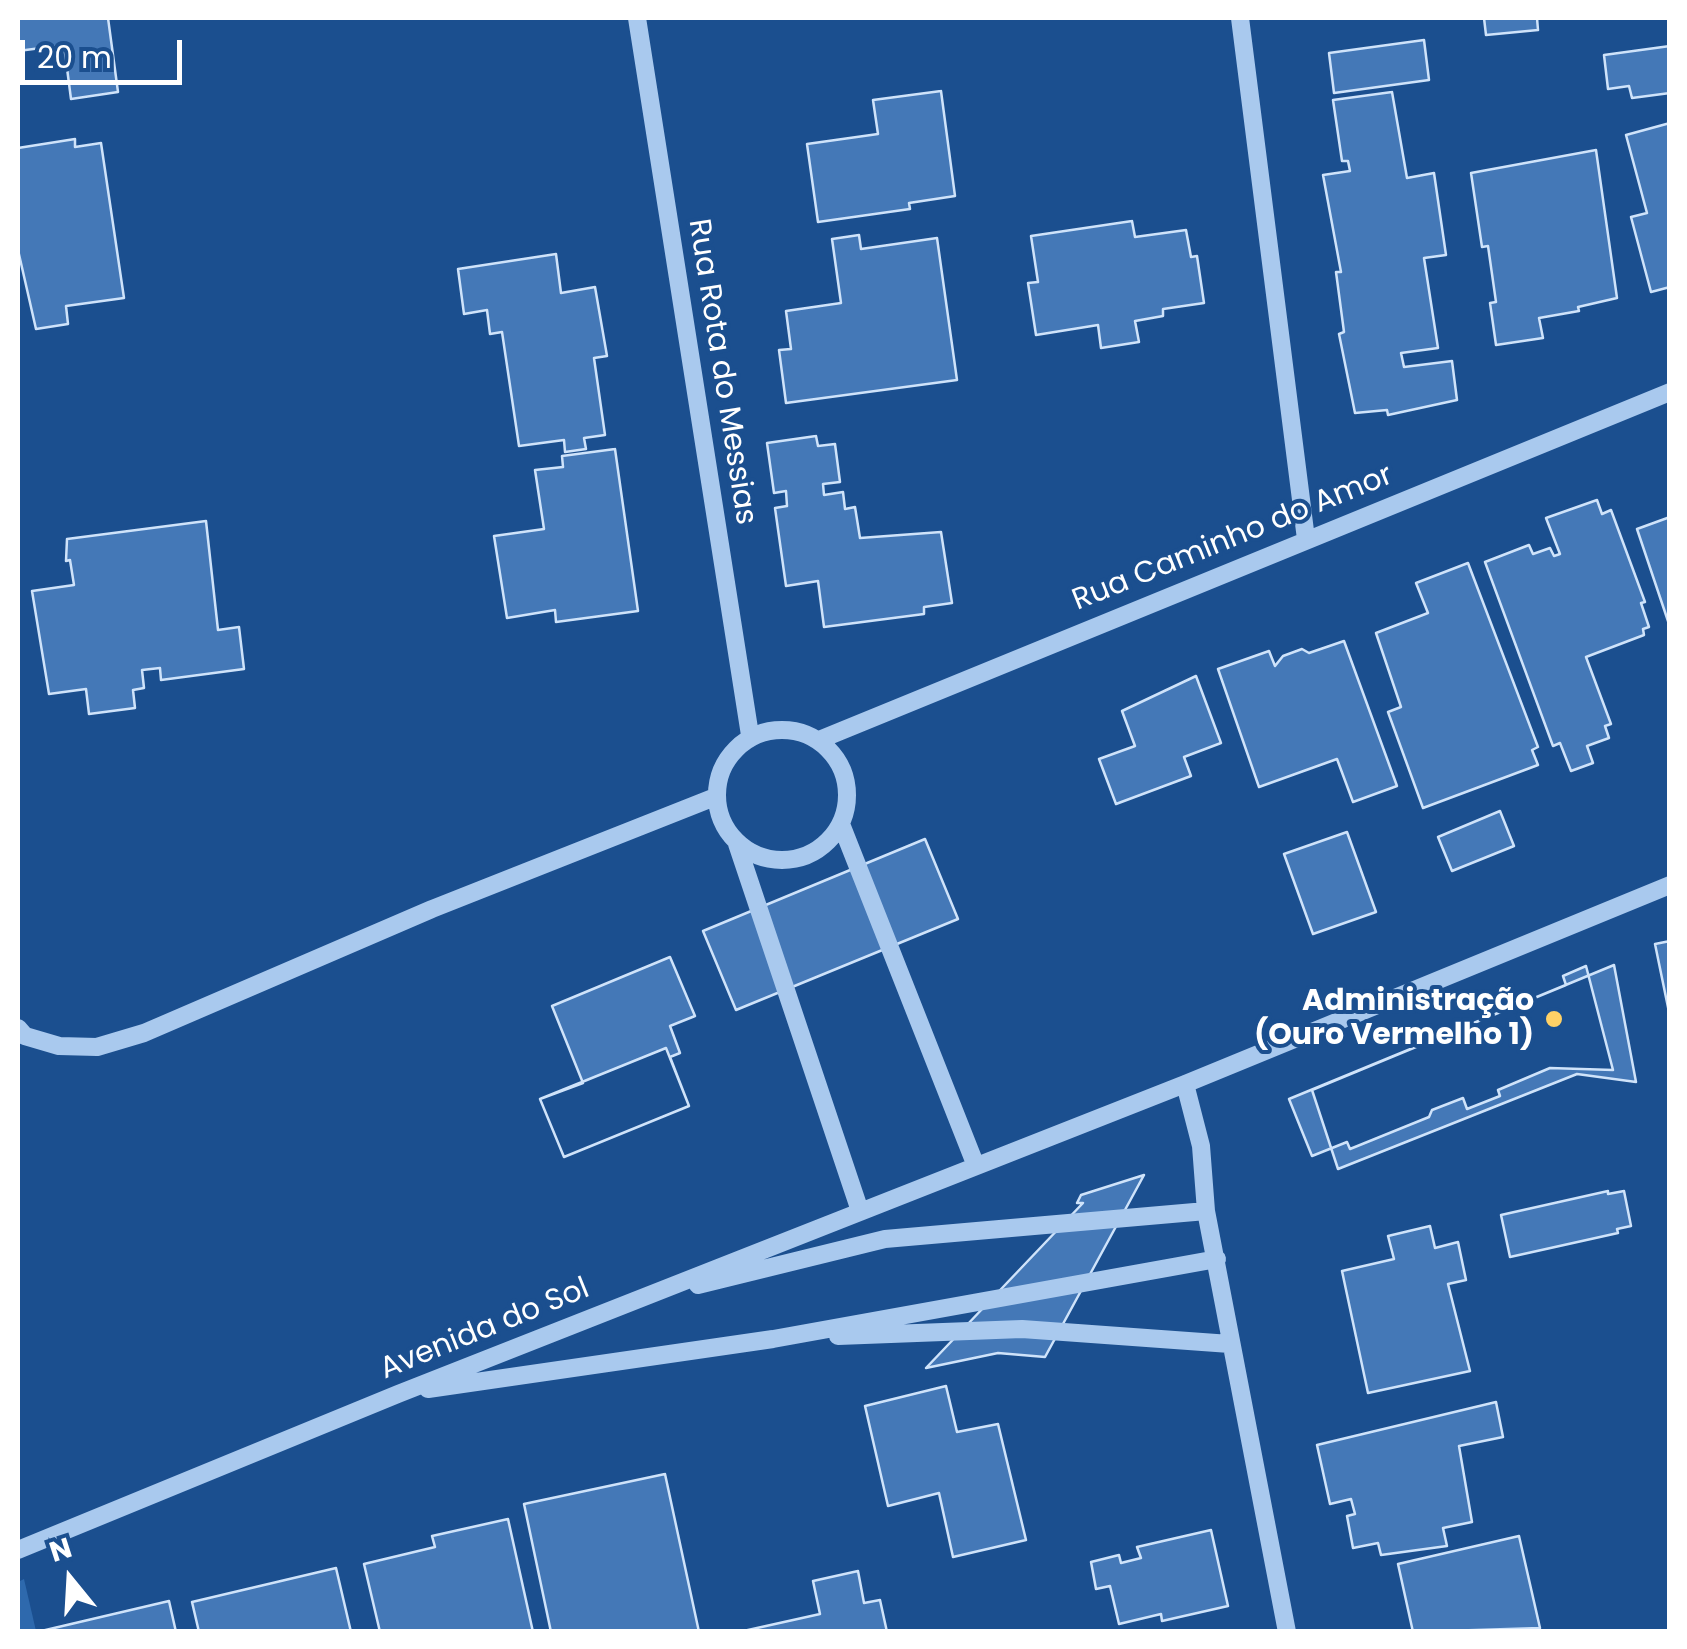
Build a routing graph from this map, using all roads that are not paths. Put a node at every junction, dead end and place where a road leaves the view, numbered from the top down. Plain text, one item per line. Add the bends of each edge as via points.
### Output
1 (637, 18) edge
2 (1240, 18) edge
3 (1670, 392) edge
4 (1306, 539) junction
5 (750, 735) junction
6 (819, 740) junction
7 (715, 796) junction
8 (841, 824) junction
9 (737, 844) junction
10 (1670, 885) edge
11 (18, 1028) edge
12 (1186, 1084) junction
13 (976, 1166) junction
14 (860, 1211) junction
15 (1206, 1211) junction
16 (1217, 1260) junction
17 (625, 1304) junction
18 (773, 1339) junction
19 (1230, 1344) junction
20 (398, 1394) junction
21 (18, 1550) edge
22 (1287, 1632) edge

1 - 5 street, Rua Rota do Messias
2 - 4 street
3 - 4 street, Rua Caminho do Amor
4 - 6 street, Rua Caminho do Amor
5 - 6 street via 788,728
5 - 7 street via 720,772
6 - 8 street via 840,763 848,794
7 - 9 street via 721,823
7 - 11 street via 144,1033 97,1047 59,1046
8 - 9 street via 821,848 794,860 764,859
8 - 13 street
9 - 14 street
10 - 12 street
12 - 13 street
12 - 15 street via 1201,1146
13 - 14 street, Avenida do Sol
14 - 17 street, Avenida do Sol
15 - 16 street
15 - 17 street via 886,1239
16 - 18 street
16 - 19 street
17 - 20 street, Avenida do Sol
18 - 19 street via 1022,1330
18 - 20 street
19 - 22 street
20 - 21 street, Avenida do Sol

